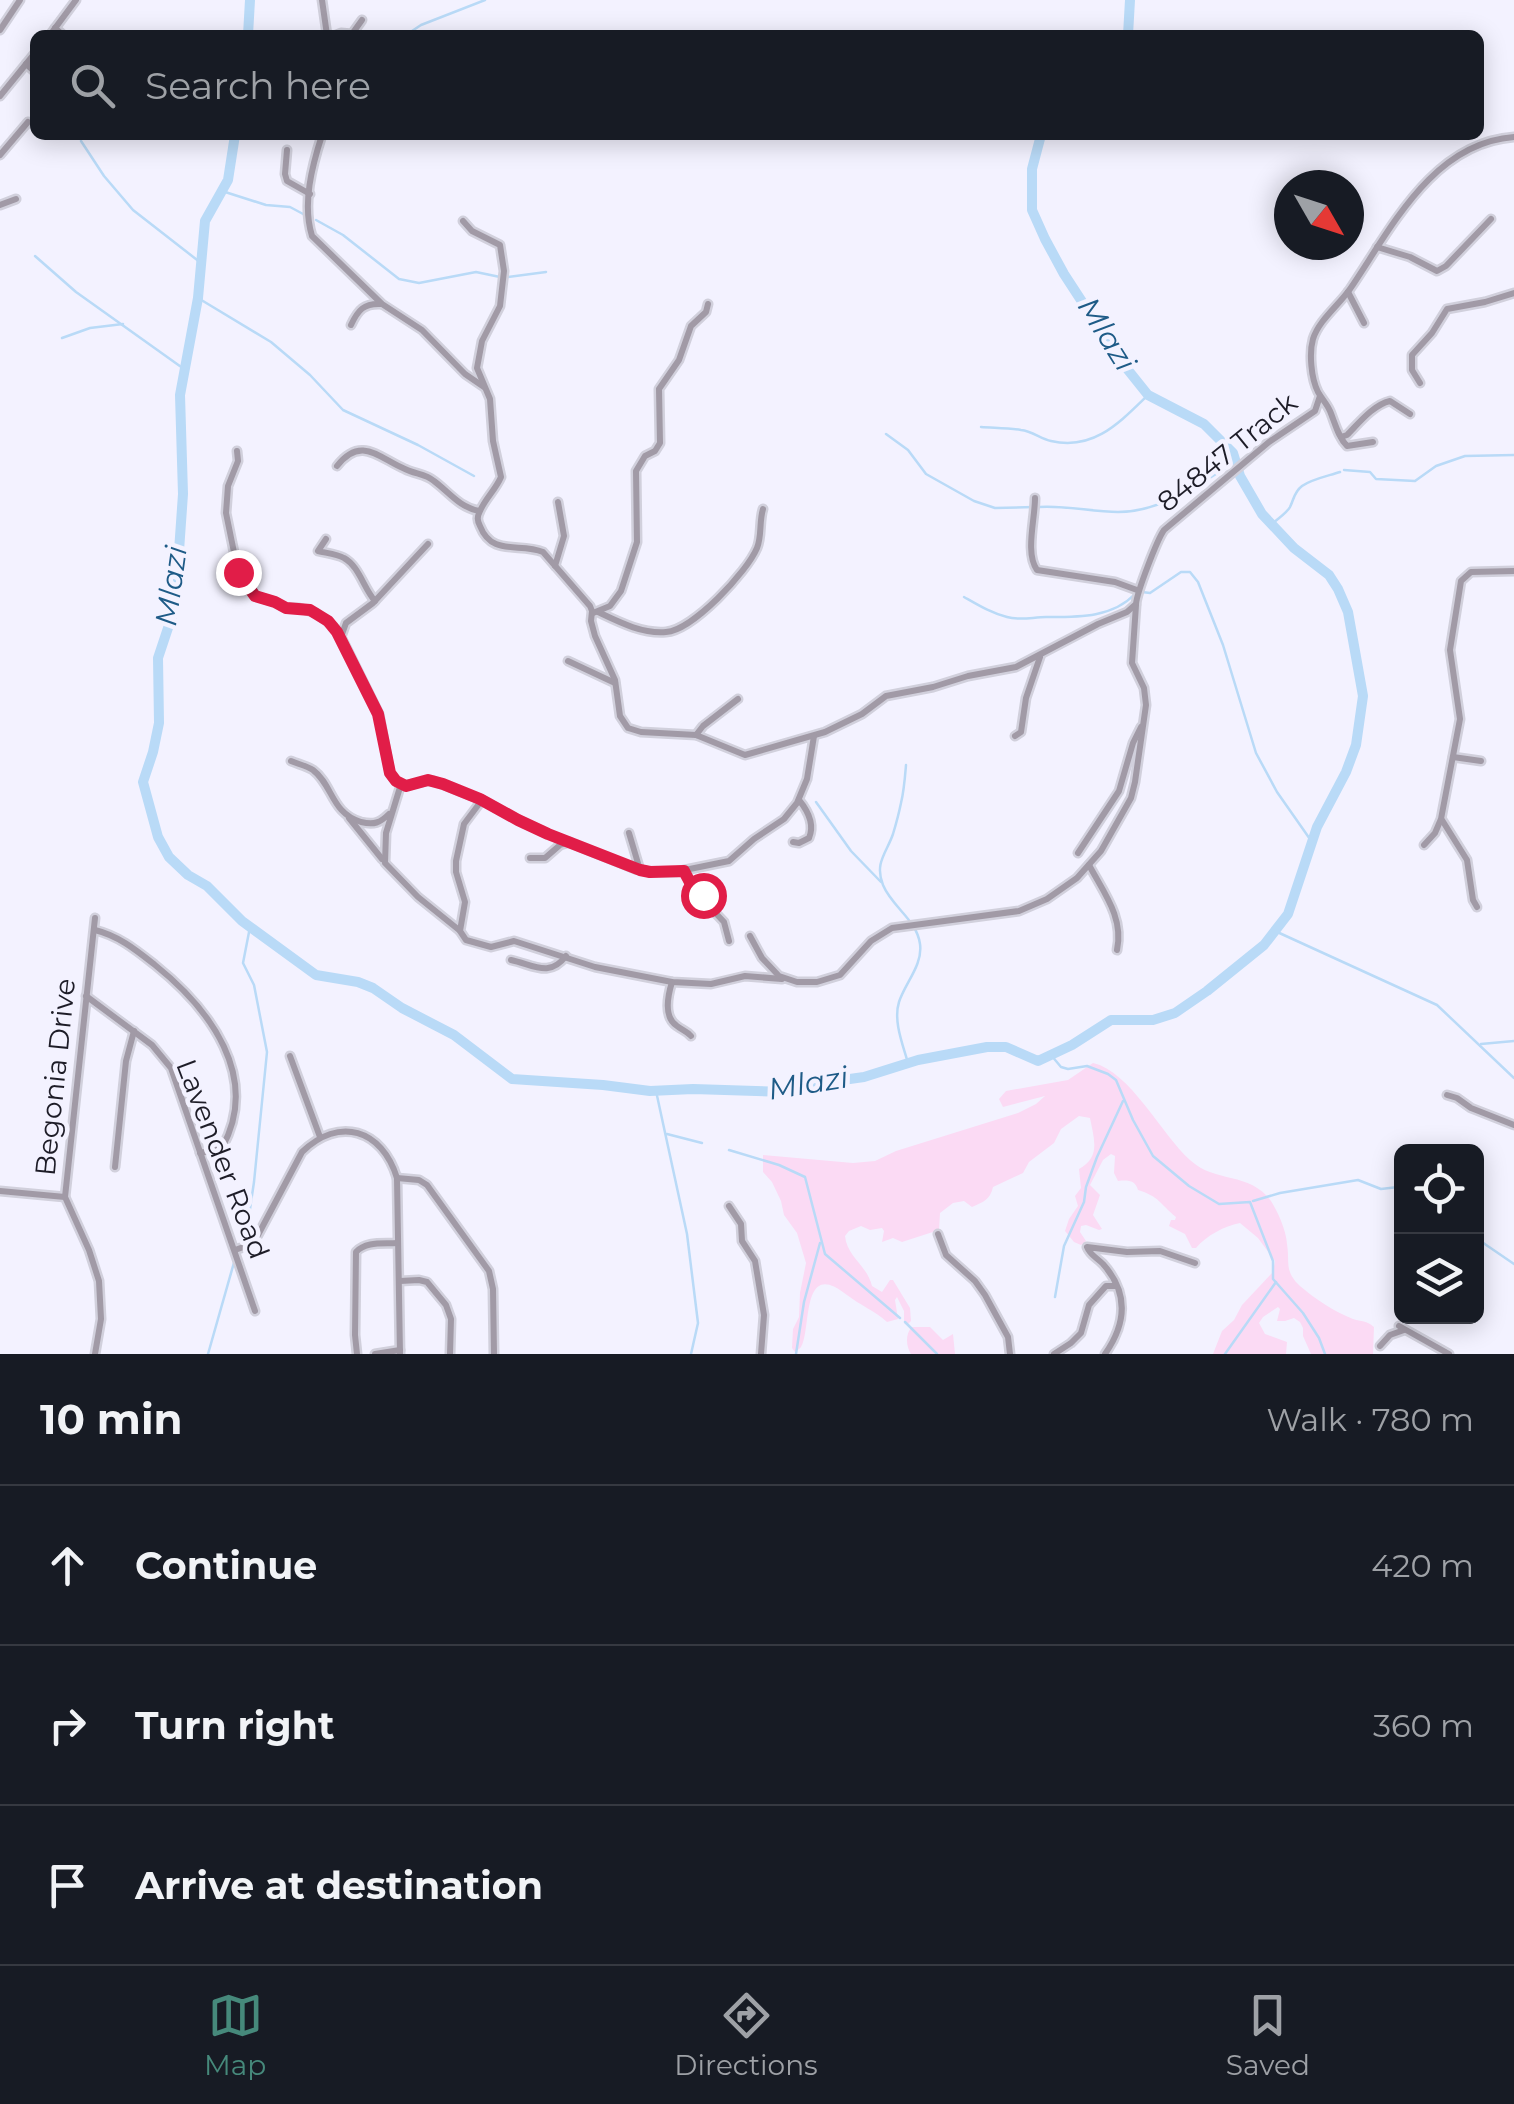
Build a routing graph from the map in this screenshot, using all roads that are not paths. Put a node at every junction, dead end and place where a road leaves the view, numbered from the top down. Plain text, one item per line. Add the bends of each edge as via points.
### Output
1 (20, 0) edge
2 (76, 0) edge
3 (322, 0) edge
4 (362, 20) dead end
5 (0, 28) edge
6 (54, 30) edge
7 (327, 30) edge
8 (355, 30) edge
9 (30, 59) edge
10 (26, 64) junction
11 (30, 68) edge
12 (0, 95) edge
13 (28, 122) dead end
14 (1514, 137) edge
15 (321, 140) edge
16 (287, 150) dead end
17 (0, 155) edge
18 (310, 194) junction
19 (16, 199) dead end
20 (0, 205) edge
21 (1491, 219) dead end
22 (463, 220) dead end
23 (1377, 247) junction
24 (1348, 292) junction
25 (1514, 293) edge
26 (382, 304) junction
27 (708, 304) dead end
28 (1364, 323) dead end
29 (350, 325) dead end
30 (1420, 383) dead end
31 (485, 387) junction
32 (1320, 396) junction
33 (1410, 414) dead end
34 (1341, 438) junction
35 (1374, 442) dead end
36 (237, 451) dead end
37 (337, 466) dead end
38 (1035, 498) dead end
39 (558, 502) dead end
40 (763, 509) dead end
41 (479, 511) junction
42 (326, 538) dead end
43 (428, 544) dead end
44 (555, 566) junction
45 (1514, 571) edge
46 (1137, 590) junction
47 (375, 601) junction
48 (1136, 604) junction
49 (595, 612) junction
50 (341, 637) junction
51 (1040, 656) junction
52 (568, 660) dead end
53 (615, 683) junction
54 (738, 699) dead end
55 (1143, 721) junction
56 (696, 734) junction
57 (814, 736) junction
58 (1015, 736) dead end
59 (1453, 757) junction
60 (291, 761) dead end
61 (1481, 761) dead end
62 (401, 784) junction
63 (482, 800) junction
64 (799, 800) junction
65 (390, 814) junction
66 (348, 817) junction
67 (1441, 819) junction
68 (629, 834) dead end
69 (572, 842) junction
70 (793, 842) dead end
71 (1424, 845) dead end
72 (1078, 853) dead end
73 (530, 858) dead end
74 (384, 860) junction
75 (1089, 866) junction
76 (640, 870) junction
77 (684, 871) junction
78 (1477, 907) dead end
79 (95, 918) dead end
80 (94, 930) junction
81 (460, 931) junction
82 (750, 936) dead end
83 (730, 941) dead end
84 (1117, 950) dead end
85 (566, 956) junction
86 (511, 960) dead end
87 (788, 980) junction
88 (672, 982) junction
89 (86, 996) junction
90 (134, 1031) junction
91 (691, 1036) dead end
92 (290, 1056) dead end
93 (1447, 1096) dead end
94 (1514, 1125) edge
95 (320, 1137) junction
96 (200, 1153) junction
97 (115, 1168) dead end
98 (396, 1178) junction
99 (0, 1192) edge
100 (65, 1197) junction
101 (729, 1206) dead end
102 (938, 1234) dead end
103 (397, 1244) junction
104 (235, 1250) junction
105 (1195, 1263) dead end
106 (400, 1282) junction
107 (1116, 1286) junction
108 (256, 1311) dead end
109 (1380, 1346) dead end
110 (400, 1352) edge
111 (95, 1354) edge
112 (358, 1354) edge
113 (375, 1354) edge
114 (450, 1354) edge
115 (494, 1354) edge
116 (761, 1354) edge
117 (1010, 1354) edge
118 (1054, 1354) edge
119 (1105, 1354) edge
120 (1448, 1354) edge

1 - 5 street
2 - 6 street
3 - 7 street
4 - 8 street
9 - 10 street
10 - 11 street
10 - 12 street
13 - 17 street
14 - 23 street, 84847 Track via 1474,146 1446,164 1412,197
15 - 18 street
16 - 18 street via 287,181
18 - 26 street via 312,236
19 - 20 street
21 - 23 street via 1437,271
22 - 31 street via 498,243 502,255 500,306 478,356
23 - 24 street, 84847 Track
24 - 28 street
24 - 32 street, 84847 Track via 1312,342
25 - 30 street via 1447,308 1412,355
26 - 29 street via 365,305
26 - 31 street
27 - 49 street via 660,384 660,443 636,471 632,561 617,599
31 - 41 street via 501,477
32 - 34 street
32 - 46 street, 84847 Track via 1315,411 1164,530
33 - 34 street via 1386,401
34 - 35 street via 1346,446
36 - 50 street via 226,513 242,580 255,596 316,613
37 - 41 street via 365,450 431,479
38 - 46 street via 1030,558 1037,570
39 - 44 street via 564,536
40 - 49 street via 753,556 686,625 672,632 640,630
41 - 44 street via 481,529 494,544 538,550
42 - 47 street via 318,550 346,558
43 - 47 street
44 - 49 street
45 - 59 street via 1471,572 1462,582 1450,654 1460,719
46 - 48 street, 84847 Track
47 - 50 street via 346,623
48 - 51 street
48 - 55 street, 84847 Track via 1132,662 1146,696
49 - 53 street via 594,636
50 - 62 street via 378,714 390,773
51 - 57 street via 1008,670 886,696
51 - 58 street
52 - 53 street
53 - 56 street via 628,728
54 - 56 street
55 - 72 street via 1119,791
55 - 75 street via 1131,798
56 - 57 street via 745,756
57 - 64 street
59 - 61 street
59 - 67 street
60 - 66 street via 316,772
62 - 63 street via 434,781
62 - 65 street
63 - 69 street
63 - 81 street via 462,830 456,861 464,896
64 - 70 street via 812,831 810,838
64 - 77 street via 732,858
65 - 66 street via 374,824
65 - 74 street
66 - 74 street
67 - 71 street
67 - 78 street via 1467,860
68 - 76 street
69 - 73 street via 545,858
69 - 76 street
74 - 81 street
75 - 84 street via 1115,912
75 - 87 street via 1031,907 892,928 840,975
76 - 77 street
77 - 83 street via 724,922
79 - 80 street, Begonia Drive
80 - 89 street, Begonia Drive
80 - 96 street via 124,941 178,984 218,1034 237,1096 222,1148
81 - 85 street via 483,946 514,941
82 - 87 street via 768,967
85 - 86 street via 548,970
85 - 88 street
87 - 88 street
88 - 91 street via 670,1017
89 - 90 street, Lavender Road
89 - 100 street, Begonia Drive
90 - 96 street, Lavender Road via 171,1068
90 - 97 street
92 - 95 street
93 - 94 street
95 - 98 street via 345,1132 370,1138 382,1147
95 - 104 street via 302,1152 253,1241
96 - 104 street, Lavender Road
98 - 103 street
98 - 115 street via 426,1185 489,1270
99 - 100 street
100 - 111 street, Begonia Drive via 98,1281
101 - 116 street via 755,1261 764,1315
102 - 117 street via 944,1252 985,1294
103 - 106 street
103 - 112 street via 356,1252
104 - 108 street, Lavender Road
105 - 107 street via 1160,1250 1088,1246
106 - 110 street
106 - 114 street via 427,1282 446,1305
107 - 118 street via 1106,1286 1090,1305 1081,1333
107 - 119 street via 1120,1325
109 - 120 street via 1402,1328
110 - 113 street

